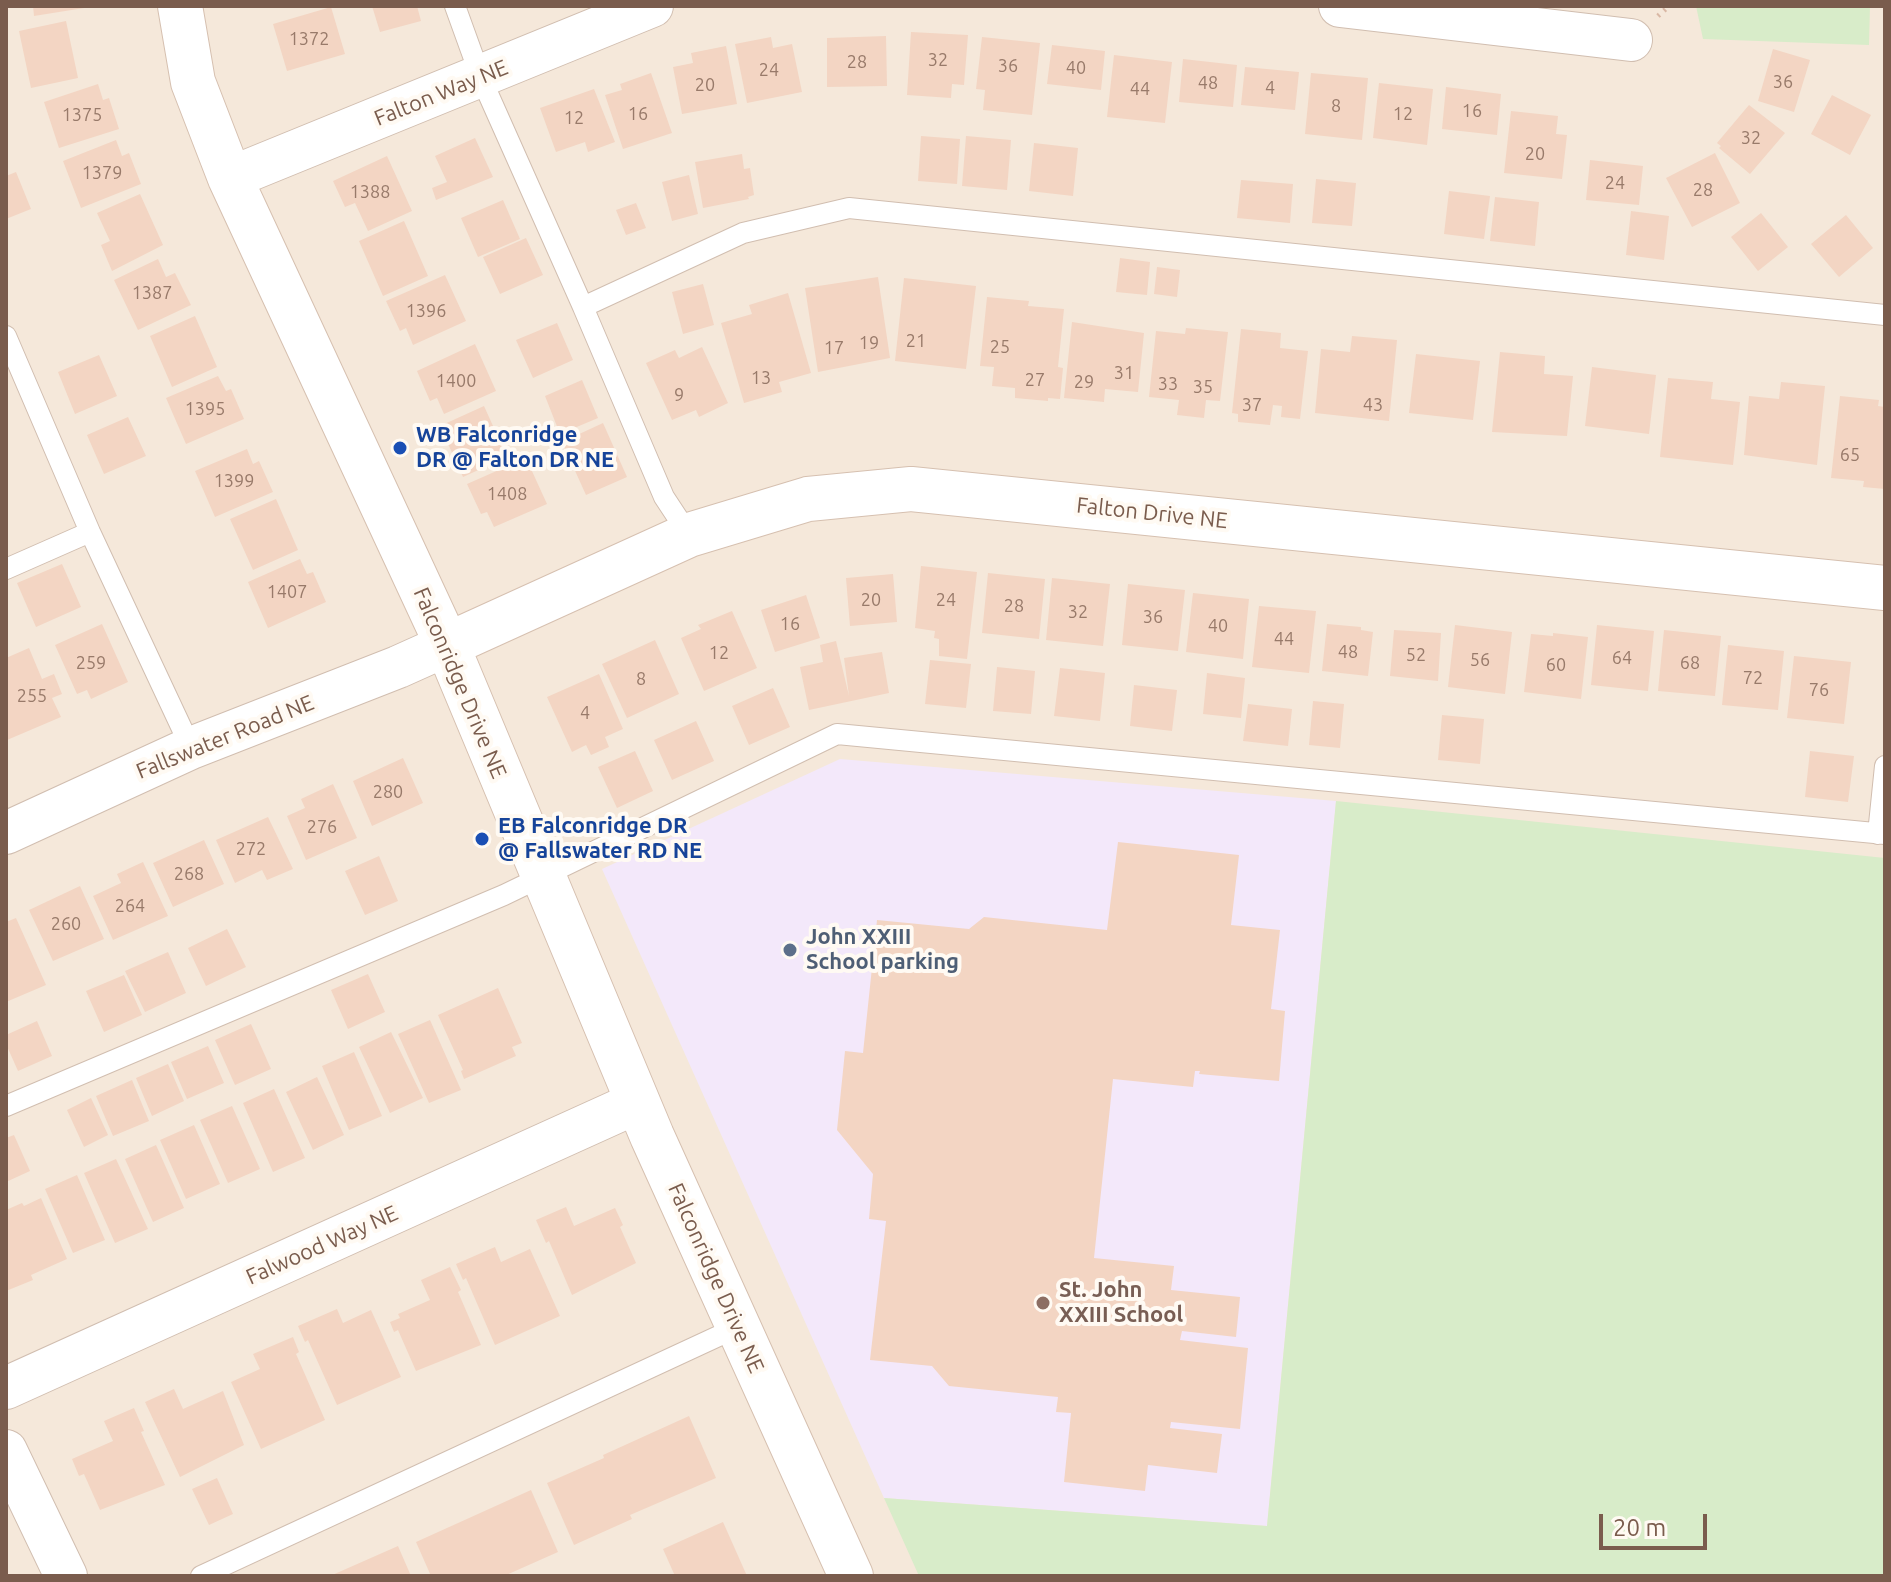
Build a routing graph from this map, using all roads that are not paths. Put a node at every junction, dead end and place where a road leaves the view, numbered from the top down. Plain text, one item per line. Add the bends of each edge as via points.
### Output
1 (180, 6) edge
2 (455, 6) edge
3 (652, 6) edge
4 (1340, 6) edge
5 (1631, 40) dead end
6 (481, 78) junction
7 (230, 178) junction
8 (583, 307) junction
9 (1885, 315) edge
10 (6, 336) edge
11 (90, 532) junction
12 (689, 535) junction
13 (6, 569) edge
14 (1885, 588) edge
15 (447, 645) junction
16 (191, 748) junction
17 (1885, 766) edge
18 (6, 833) edge
19 (1882, 834) edge
20 (542, 877) junction
21 (638, 1102) junction
22 (6, 1106) edge
23 (738, 1327) junction
24 (6, 1388) edge
25 (6, 1451) edge
26 (66, 1576) edge
27 (201, 1576) edge
28 (851, 1576) edge

1 - 7 street, Falconridge Drive NE via 193,82
2 - 6 lane
3 - 6 street, Falton Way NE
4 - 5 street
6 - 7 street, Falton Way NE
6 - 8 lane
7 - 15 street, Falconridge Drive NE
8 - 9 lane via 743,233 849,208
8 - 12 lane via 664,497
10 - 11 lane
11 - 13 lane
11 - 16 lane
12 - 14 street, Falton Drive NE via 808,499 911,489
12 - 15 street, Falton Drive NE
15 - 16 street, Fallswater Road NE
15 - 20 street, Falconridge Drive NE
16 - 18 street, Fallswater Road NE
17 - 19 lane
19 - 20 lane via 837,734
20 - 21 street, Falconridge Drive NE
20 - 22 lane
21 - 23 street, Falconridge Drive NE
21 - 24 street, Falwood Way NE
23 - 27 lane
23 - 28 street, Falconridge Drive NE
25 - 26 street

